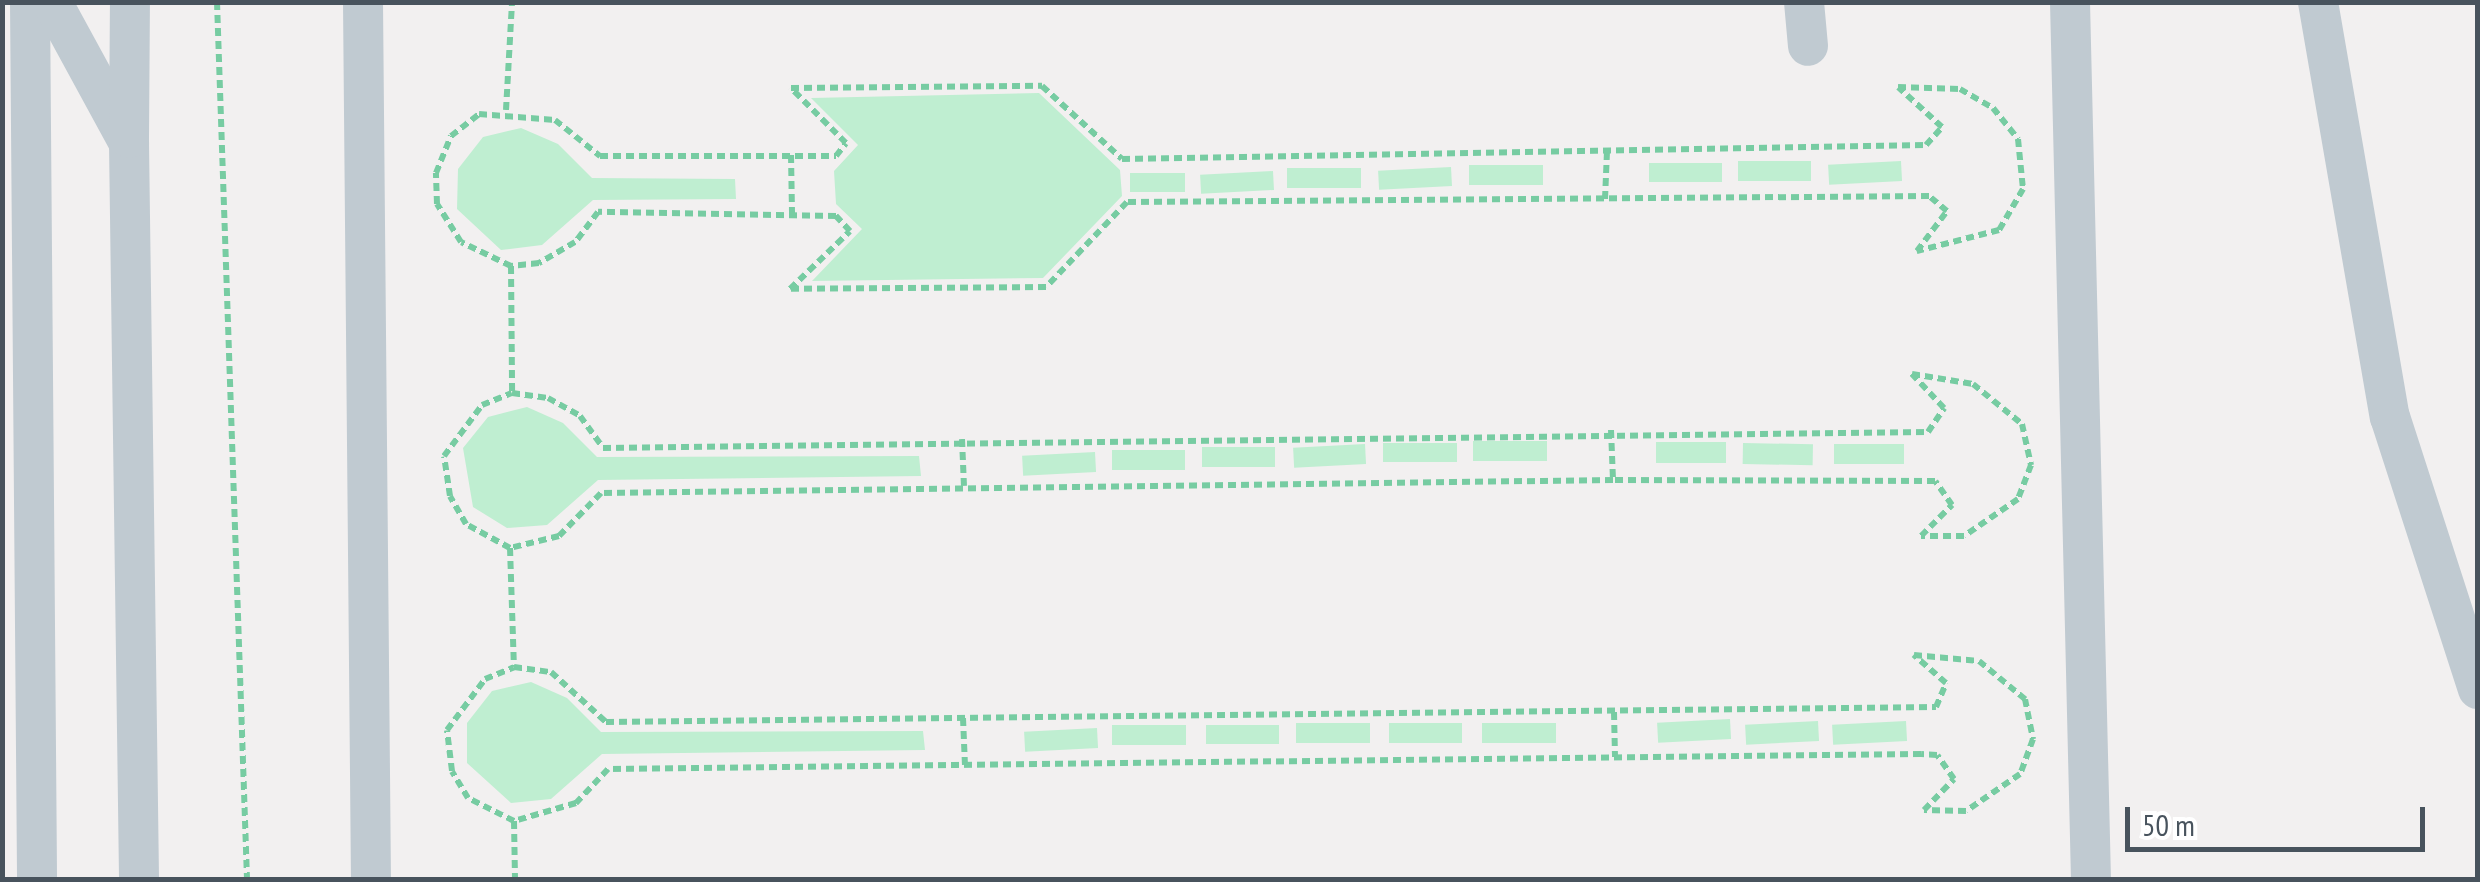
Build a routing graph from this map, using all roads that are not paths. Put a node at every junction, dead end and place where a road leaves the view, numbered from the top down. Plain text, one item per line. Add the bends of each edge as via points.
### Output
1 (30, 2) edge
2 (52, 2) edge
3 (130, 2) edge
4 (363, 2) edge
5 (1804, 2) edge
6 (2070, 2) edge
7 (2318, 2) edge
8 (1808, 46) dead end
9 (129, 143) junction
10 (2478, 689) edge
11 (37, 880) edge
12 (139, 880) edge
13 (370, 880) edge
14 (2090, 880) edge

1 - 11 street
2 - 9 street
3 - 9 street
4 - 13 street
5 - 8 street
6 - 14 street
7 - 10 street via 2390,417
9 - 12 street

